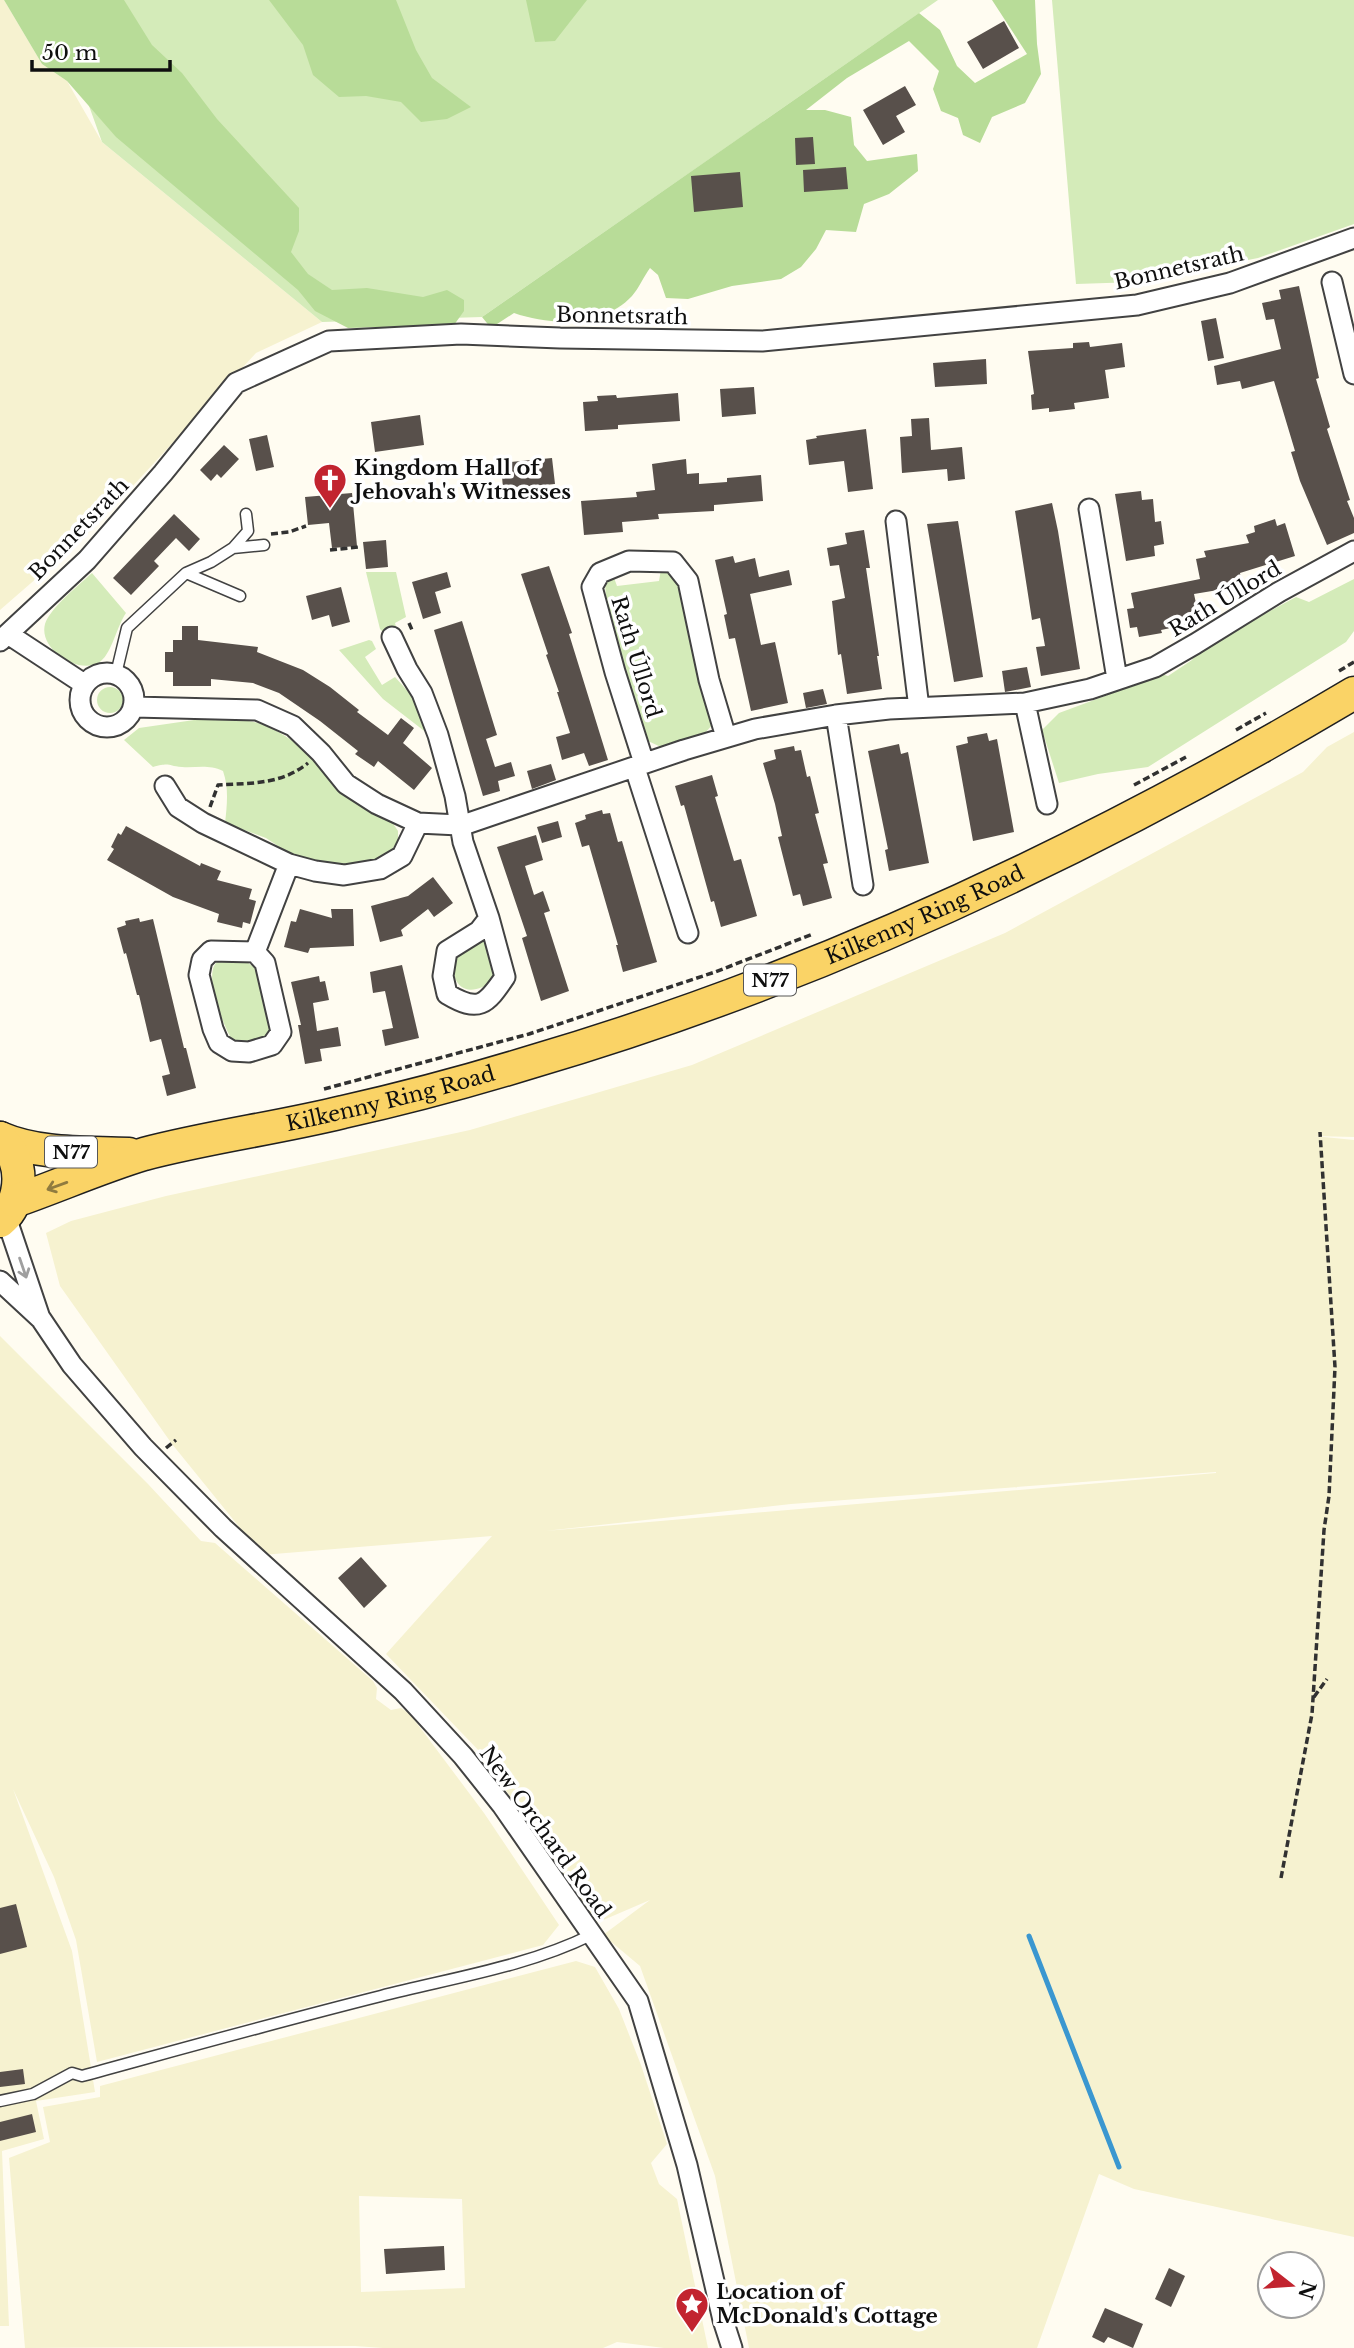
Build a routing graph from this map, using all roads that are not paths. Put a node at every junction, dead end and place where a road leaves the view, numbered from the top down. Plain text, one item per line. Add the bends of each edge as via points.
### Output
1 (1354, 238) edge
2 (1332, 282) dead end
3 (1354, 374) edge
4 (1089, 509) dead end
5 (246, 514) dead end
6 (896, 522) dead end
7 (264, 545) dead end
8 (233, 548) junction
9 (1354, 551) edge
10 (186, 573) junction
11 (240, 596) dead end
12 (392, 637) dead end
13 (4, 638) edge
14 (116, 674) junction
15 (1116, 679) junction
16 (1346, 683) edge
17 (84, 684) junction
18 (1025, 703) junction
19 (134, 708) junction
20 (919, 708) junction
21 (836, 715) junction
22 (726, 737) junction
23 (639, 766) junction
24 (165, 786) dead end
25 (1047, 804) dead end
26 (418, 823) junction
27 (458, 825) junction
28 (289, 864) junction
29 (863, 885) dead end
30 (489, 918) dead end
31 (688, 933) dead end
32 (255, 952) junction
33 (0, 1138) edge
34 (144, 1154) junction
35 (7, 1213) edge
36 (0, 1281) edge
37 (41, 1320) junction
38 (591, 1935) junction
39 (0, 2101) edge
40 (732, 2348) edge

1 - 13 street, Bonnetsrath via 1230,284 1137,305 762,341 461,334 329,341 236,383 87,560
2 - 3 street
4 - 15 street
5 - 8 lane via 248,531
6 - 20 street
7 - 8 lane
8 - 10 lane
9 - 15 street, Rath Úllord via 1155,667
10 - 11 lane
10 - 14 lane via 127,628
12 - 27 street via 438,735
13 - 17 street
14 - 17 street via 98,674
14 - 19 street via 129,683
15 - 18 street, Rath Úllord
16 - 34 main road, Kilkenny Ring Road / N77 via 1245,758 1102,834 973,896 696,1010 531,1062 344,1112
17 - 19 street via 82,711 95,725 122,723
18 - 20 street, Rath Úllord
18 - 25 street
19 - 26 street, Rath Úllord via 257,710 293,726 346,784
20 - 21 street, Rath Úllord
21 - 22 street, Rath Úllord
21 - 29 street
22 - 23 street, Rath Úllord
22 - 23 street, Rath Úllord via 688,580 673,562 629,561 600,573 592,587
23 - 27 street, Rath Úllord
23 - 31 street, Rath Úllord
24 - 28 street via 178,807 203,823
26 - 27 street, Rath Úllord
26 - 28 street via 402,856 380,869 344,875
27 - 30 street
28 - 32 street
32 - 32 street via 265,963 281,1032 272,1045 249,1052 232,1051 219,1043 213,1030 200,975 202,960 211,951
33 - 34 main road, Kilkenny Ring Road / N77 via 21,1147 53,1151
33 - 35 main road, N77 via 13,1156 19,1176
34 -> 35 main road, Kilkenny Ring Road / N77
35 -> 37 street, New Orchard Road
36 - 37 street, New Orchard Road
37 - 38 street, New Orchard Road via 72,1365 142,1447 223,1528 403,1691 463,1756
38 - 39 lane via 534,1958 82,2076 72,2073 33,2094
38 - 40 street, New Orchard Road via 638,2001 687,2165

